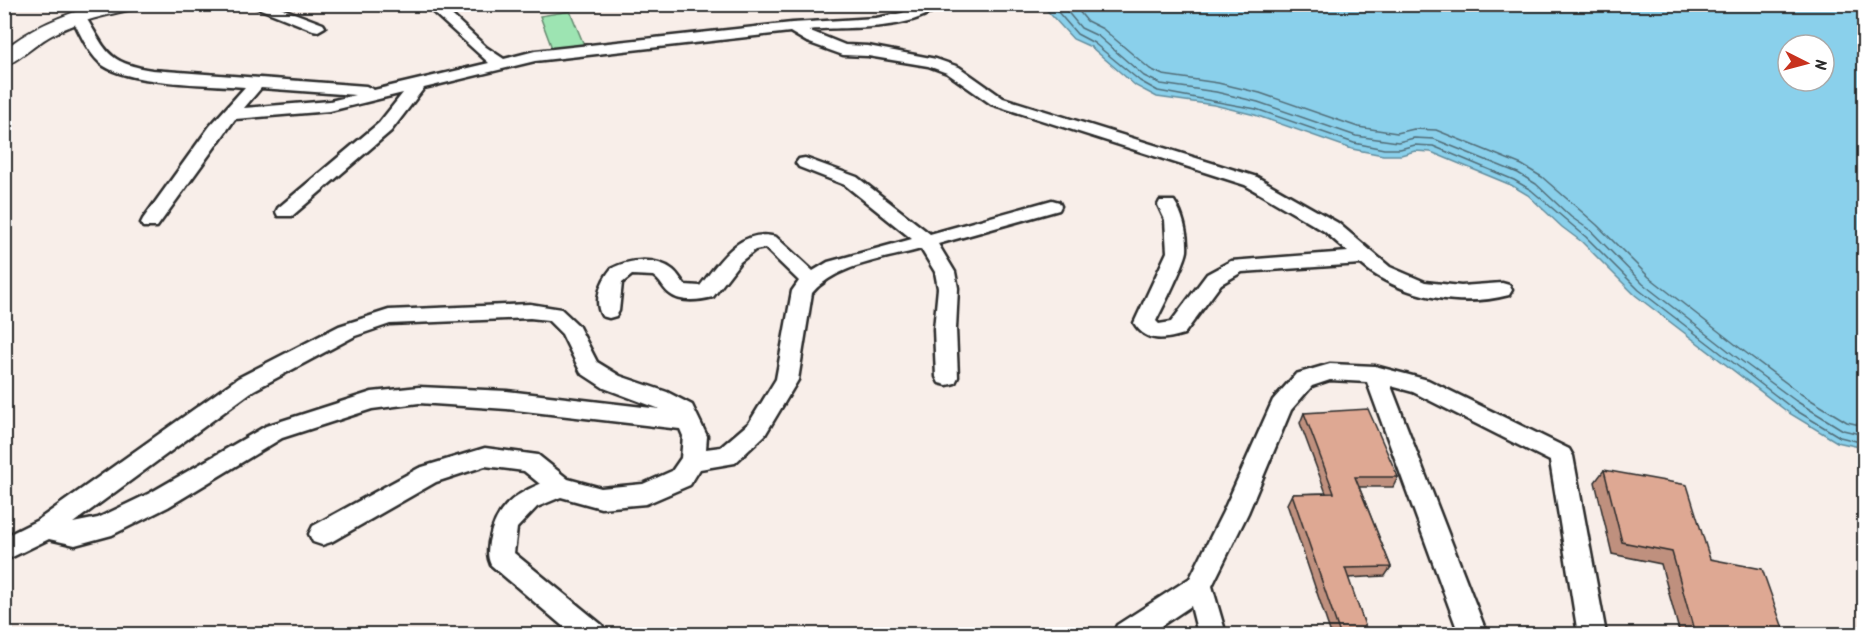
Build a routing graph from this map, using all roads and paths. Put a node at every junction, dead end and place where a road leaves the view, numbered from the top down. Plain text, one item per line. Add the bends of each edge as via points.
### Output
1 (131, 4) edge
2 (255, 4) edge
3 (431, 4) edge
4 (934, 4) edge
5 (78, 16) junction
6 (318, 27) dead end
7 (792, 27) junction
8 (4, 60) edge
9 (502, 65) junction
10 (258, 82) junction
11 (418, 85) junction
12 (384, 92) junction
13 (230, 114) junction
14 (805, 163) dead end
15 (1052, 206) dead end
16 (1167, 206) dead end
17 (285, 212) dead end
18 (150, 223) dead end
19 (926, 242) junction
20 (1366, 257) junction
21 (810, 281) junction
22 (1502, 290) dead end
23 (609, 311) dead end
24 (1375, 374) junction
25 (947, 376) dead end
26 (688, 421) junction
27 (693, 460) junction
28 (560, 487) junction
29 (46, 528) junction
30 (322, 534) dead end
31 (4, 550) edge
32 (1199, 586) junction
33 (592, 634) edge
34 (1127, 634) edge
35 (1212, 634) edge
36 (1473, 634) edge
37 (1592, 634) edge

1 - 5 street
2 - 6 street
3 - 9 street
4 - 7 street via 884,21
5 - 8 street via 43,31
5 - 10 street via 103,60 123,70
7 - 9 street via 535,56
7 - 20 street via 843,50 931,62 953,70 997,101 1251,181 1331,227
9 - 11 street
10 - 12 street
10 - 13 street
11 - 12 street
11 - 17 street via 385,127
12 - 13 street via 330,106
13 - 18 street
14 - 19 street via 851,181
15 - 19 street
16 - 20 street via 1177,252 1145,324 1154,332 1177,329 1214,279 1238,266
19 - 21 street via 835,267
19 - 25 street via 945,272 948,288
20 - 22 street via 1383,272 1422,288 1461,293
21 - 23 street via 769,241 755,242 743,247 706,292 678,290 665,275 648,268 621,272 610,285
21 - 27 street via 802,291 787,380 757,429 727,456
24 - 32 street via 1330,372 1304,380 1281,406
24 - 36 street
24 - 37 street via 1420,386 1561,456
26 - 27 street via 695,436
26 - 29 street via 507,400 419,395 372,401 274,432 159,500 103,527 75,534
26 - 29 street via 684,411 612,382 589,366 570,330 554,314 530,310 388,317 347,331 246,384
27 - 28 street via 681,478 646,494 601,498
28 - 30 street via 530,462 485,457 428,475
28 - 33 street via 528,500 505,524 500,556
29 - 31 street
32 - 34 street
32 - 35 street

